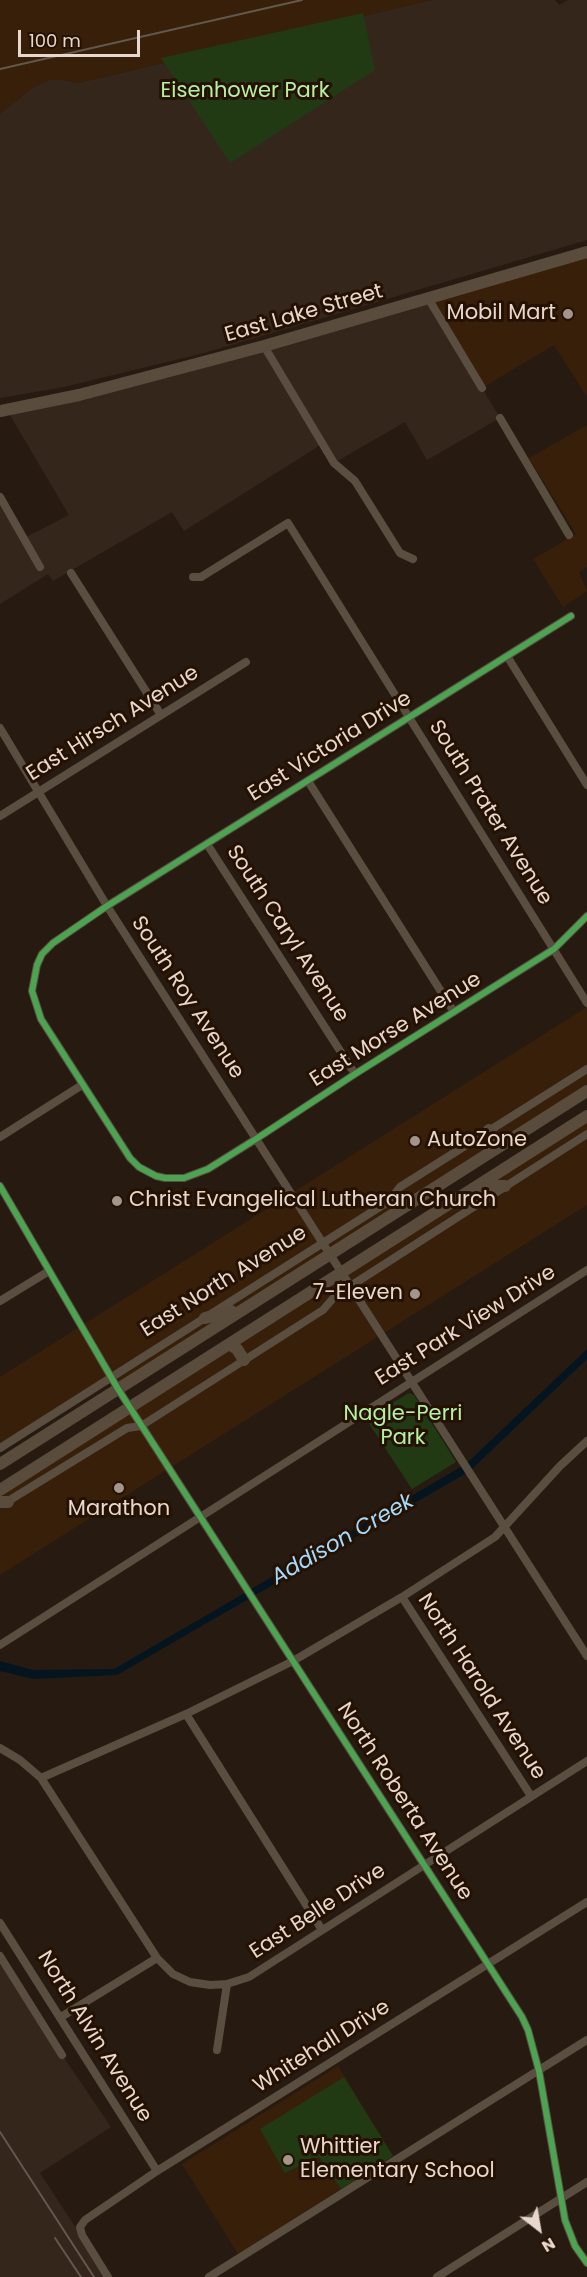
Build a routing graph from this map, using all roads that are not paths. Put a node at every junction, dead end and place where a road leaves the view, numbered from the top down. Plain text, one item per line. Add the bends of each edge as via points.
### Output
1 (587, 252) edge
2 (428, 298) junction
3 (264, 346) junction
4 (482, 388) dead end
5 (0, 411) edge
6 (500, 418) dead end
7 (0, 497) edge
8 (569, 535) dead end
9 (413, 559) dead end
10 (40, 567) dead end
11 (71, 573) dead end
12 (193, 577) dead end
13 (571, 616) dead end
14 (507, 656) junction
15 (246, 663) dead end
16 (162, 716) junction
17 (409, 717) junction
18 (0, 728) edge
19 (584, 773) edge
20 (308, 780) junction
21 (587, 785) edge
22 (38, 792) junction
23 (0, 816) edge
24 (207, 844) junction
25 (107, 906) junction
26 (587, 916) edge
27 (554, 949) junction
28 (587, 1003) edge
29 (454, 1012) junction
30 (587, 1069) edge
31 (355, 1074) junction
32 (82, 1086) junction
33 (587, 1091) edge
34 (587, 1116) edge
35 (489, 1131) junction
36 (587, 1134) edge
37 (0, 1137) edge
38 (256, 1139) junction
39 (499, 1146) junction
40 (0, 1186) edge
41 (505, 1186) junction
42 (461, 1196) junction
43 (321, 1244) junction
44 (329, 1255) junction
45 (49, 1270) junction
46 (587, 1270) edge
47 (340, 1273) junction
48 (349, 1287) junction
49 (0, 1301) edge
50 (252, 1304) junction
51 (205, 1318) junction
52 (229, 1344) junction
53 (244, 1360) junction
54 (111, 1377) junction
55 (410, 1382) junction
56 (118, 1389) junction
57 (129, 1407) junction
58 (141, 1426) junction
59 (587, 1441) edge
60 (0, 1448) edge
61 (2, 1462) edge
62 (0, 1490) edge
63 (3, 1504) edge
64 (201, 1518) junction
65 (504, 1527) junction
66 (402, 1597) junction
67 (0, 1645) edge
68 (587, 1656) edge
69 (293, 1661) junction
70 (186, 1714) junction
71 (0, 1748) edge
72 (587, 1761) edge
73 (40, 1778) junction
74 (531, 1796) junction
75 (424, 1865) junction
76 (587, 1902) edge
77 (0, 1923) edge
78 (322, 1930) junction
79 (0, 1957) edge
80 (157, 1958) junction
81 (488, 1964) junction
82 (227, 1984) junction
83 (61, 2017) junction
84 (587, 2040) edge
85 (217, 2050) dead end
86 (62, 2055) dead end
87 (538, 2071) junction
88 (158, 2171) junction
89 (587, 2182) edge
90 (560, 2199) junction
91 (587, 2263) edge
92 (108, 2277) edge
93 (209, 2277) edge
94 (437, 2277) edge

1 - 2 main road, East Lake Street
2 - 3 main road, East Lake Street
2 - 4 street
3 - 5 main road, East Lake Street via 86,393
3 - 9 street via 334,463 355,481 400,553
6 - 8 street
7 - 10 street
11 - 16 street
12 - 17 street, South Prater Avenue via 201,577 288,523
13 - 14 street, East Victoria Drive
14 - 17 street, East Victoria Drive
14 - 19 street
15 - 16 street, East Hirsch Avenue
16 - 22 street, East Hirsch Avenue
17 - 20 street, East Victoria Drive
17 - 27 street, South Prater Avenue
18 - 22 street, South Roy Avenue
19 - 21 street
20 - 24 street, East Victoria Drive
20 - 29 street
22 - 23 street, East Hirsch Avenue
22 - 25 street, South Roy Avenue
24 - 25 street, East Victoria Drive
24 - 31 street, South Caryl Avenue
25 - 32 street, East Victoria Drive via 53,943 42,954 33,978 32,990 41,1019
25 - 38 street, South Roy Avenue
26 - 27 street, East Morse Avenue
27 - 28 street, South Prater Avenue
27 - 29 street, East Morse Avenue
29 - 31 street, East Morse Avenue
30 - 35 street, East North Avenue
31 - 38 street, East Morse Avenue
32 - 37 street
32 - 38 street, East Morse Avenue via 130,1158 156,1176 193,1176
33 - 39 main road, East North Avenue
34 - 42 main road
35 - 39 main road
35 - 43 street, East North Avenue via 400,1187 389,1201
36 - 41 street
38 - 43 street, South Roy Avenue
39 - 44 main road, East North Avenue
40 - 45 street, North Roberta Avenue
41 - 42 main road
41 - 48 street
42 - 47 main road
43 - 44 street, South Roy Avenue
43 - 51 street, East North Avenue
44 - 47 street, South Roy Avenue
44 - 50 main road, East North Avenue
45 - 49 street
45 - 54 street, North Roberta Avenue
46 - 55 street, East Park View Drive
47 - 48 street, South Roy Avenue
47 - 52 main road
48 - 53 street via 323,1310
48 - 55 street, South Roy Avenue
50 - 51 main road
50 - 56 main road, East North Avenue
51 - 54 street, East North Avenue
52 - 53 main road
52 - 57 main road
53 - 58 street
54 - 56 street, North Roberta Avenue
54 - 60 street, East North Avenue
55 - 64 street, East Park View Drive
55 - 65 street, South Roy Avenue
56 - 57 street, North Roberta Avenue
56 - 61 main road, East North Avenue
57 - 58 street, North Roberta Avenue
57 - 62 main road
58 - 63 street via 127,1428
58 - 64 street, North Roberta Avenue
59 - 65 street
64 - 67 street, East Park View Drive
64 - 69 street, North Roberta Avenue
65 - 66 street via 495,1537
65 - 68 street, South Roy Avenue
66 - 69 street
66 - 74 street, North Harold Avenue
69 - 70 street
69 - 75 street, North Roberta Avenue
70 - 73 street
70 - 78 street
71 - 73 street, East Belle Drive
72 - 74 street, East Belle Drive
73 - 80 street, East Belle Drive
74 - 75 street, East Belle Drive
75 - 78 street, East Belle Drive
75 - 81 street, North Roberta Avenue
76 - 81 street, Whitehall Drive
77 - 83 street, North Alvin Avenue
78 - 82 street, East Belle Drive via 249,1977
79 - 86 street
80 - 82 street, East Belle Drive via 173,1974 190,1982
80 - 83 street
81 - 87 street, North Roberta Avenue via 522,2017
81 - 88 street, Whitehall Drive
82 - 85 street
83 - 88 street, North Alvin Avenue
84 - 87 street
87 - 90 street, North Roberta Avenue
87 - 93 street
88 - 92 street, Whitehall Drive via 90,2216 80,2227
89 - 90 street
90 - 91 street, North Roberta Avenue via 575,2246
90 - 94 street

